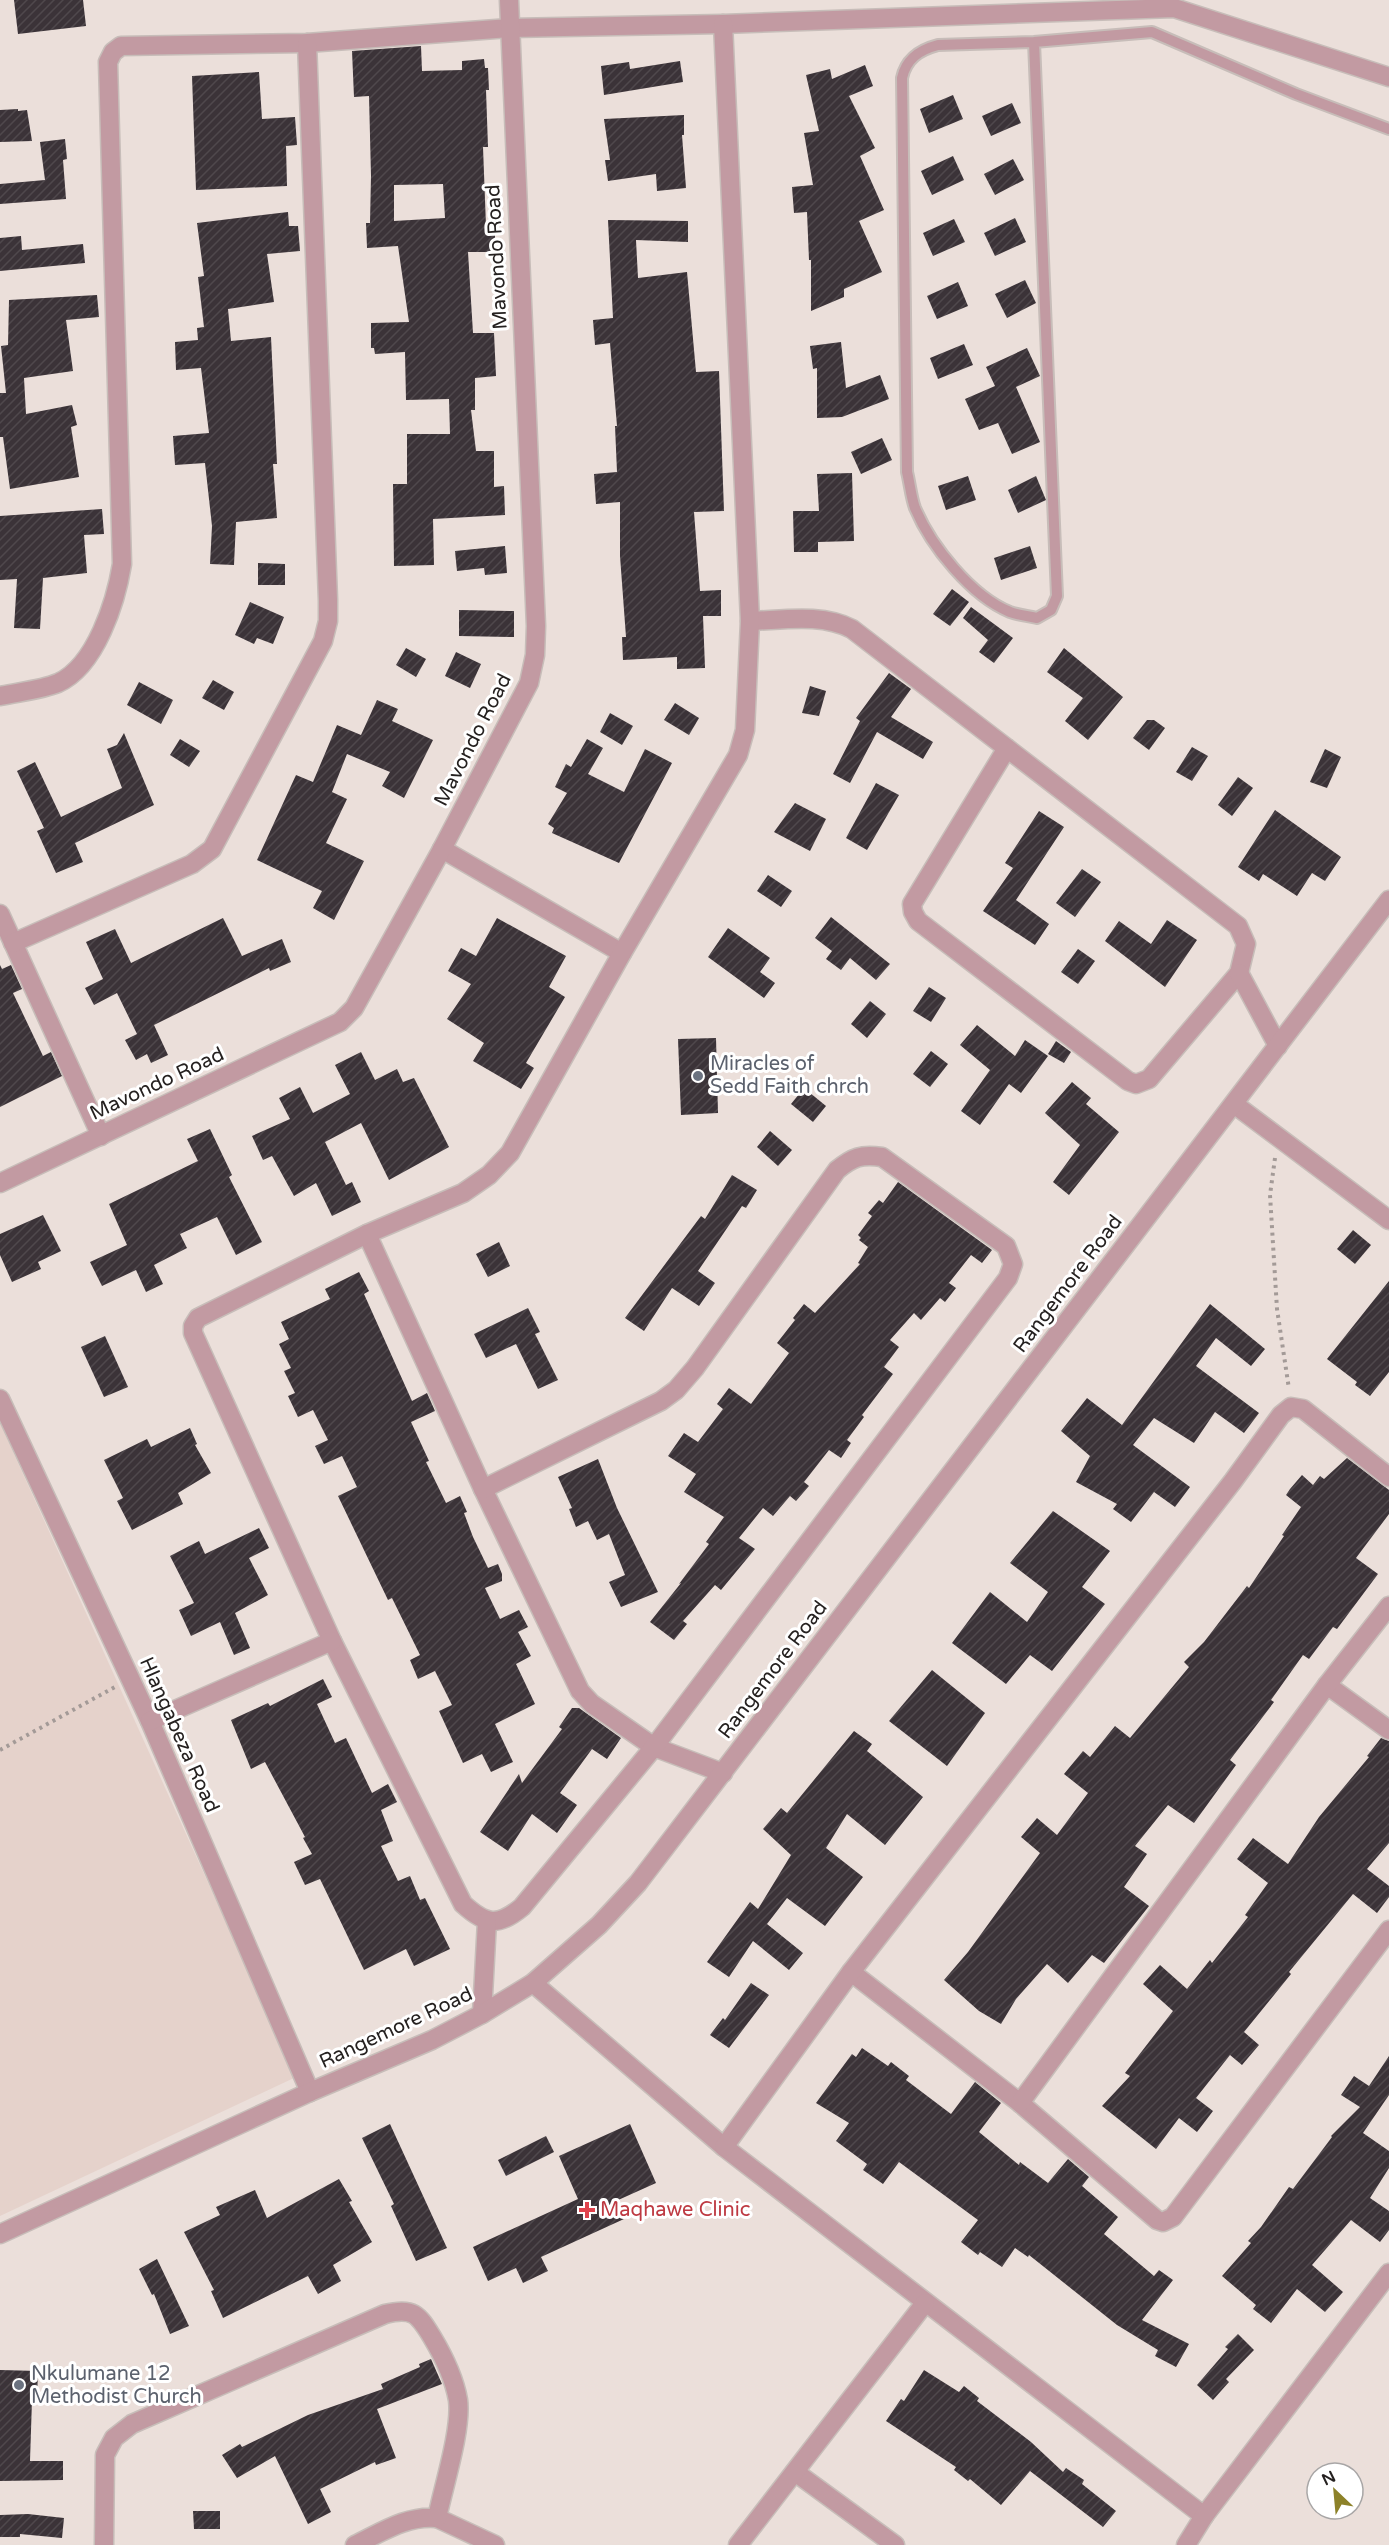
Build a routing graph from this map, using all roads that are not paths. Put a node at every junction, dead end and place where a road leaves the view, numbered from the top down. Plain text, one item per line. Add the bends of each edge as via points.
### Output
1 (509, 0) edge
2 (723, 24) junction
3 (510, 28) junction
4 (1034, 42) junction
5 (307, 43) junction
6 (1389, 77) edge
7 (1389, 129) edge
8 (750, 621) junction
9 (0, 696) edge
10 (1007, 748) junction
11 (442, 849) junction
12 (1389, 900) edge
13 (0, 914) edge
14 (13, 943) junction
15 (621, 952) junction
16 (1239, 973) junction
17 (1278, 1046) junction
18 (1234, 1104) junction
19 (101, 1136) junction
20 (0, 1183) edge
21 (1389, 1220) edge
22 (367, 1234) junction
23 (0, 1399) edge
24 (1389, 1477) edge
25 (483, 1490) junction
26 (1389, 1606) edge
27 (332, 1641) junction
28 (1327, 1685) junction
29 (150, 1721) junction
30 (1389, 1730) edge
31 (654, 1747) junction
32 (723, 1773) junction
33 (487, 1921) junction
34 (1389, 1930) edge
35 (851, 1972) junction
36 (533, 1983) junction
37 (482, 2014) junction
38 (310, 2092) junction
39 (1020, 2103) junction
40 (724, 2147) junction
41 (0, 2234) edge
42 (1389, 2273) edge
43 (925, 2303) junction
44 (795, 2472) junction
45 (1204, 2516) junction
46 (437, 2518) junction
47 (104, 2545) edge
48 (355, 2545) edge
49 (495, 2545) edge
50 (738, 2545) edge
51 (895, 2545) edge
52 (1186, 2545) edge

1 - 3 street, Mavondo Road
2 - 3 street
2 - 6 street via 1174,8
2 - 8 street
3 - 5 street
3 - 11 street, Mavondo Road via 535,655 529,683
4 - 4 lane via 925,48 905,65 902,78 907,472 914,506 928,535 948,562 991,601 1011,613 1037,618 1051,610 1057,596
4 - 7 lane via 1152,32
5 - 9 street via 121,46 108,62 122,564 119,585 102,632 71,675 58,683
5 - 14 street via 328,600 323,641 212,849 192,864
8 - 10 street via 838,622
8 - 15 street via 745,730 738,755
10 - 16 street via 1238,926 1246,944
10 - 16 street via 912,903 918,921 1082,1048 1136,1084 1149,1079
11 - 15 street
11 - 19 street, Mavondo Road via 354,1008 339,1022
12 - 17 street, Rangemore Road
13 - 14 street
14 - 19 street
15 - 22 street via 510,1153 489,1175 463,1193
16 - 17 street
17 - 18 street, Rangemore Road
18 - 21 street
18 - 32 street, Rangemore Road
19 - 20 street, Mavondo Road
22 - 25 street
22 - 27 street via 198,1318 193,1326
23 - 29 street, Hlangabeza Road
24 - 35 street via 1303,1409 1291,1407 1281,1414
25 - 31 street via 580,1691 591,1704
25 - 31 street via 638,1414 676,1390 837,1170 853,1157 882,1157 1006,1246 1013,1264 1008,1278
26 - 28 street
27 - 29 street
27 - 33 street via 463,1904
28 - 30 street
28 - 39 street
29 - 38 street, Hlangabeza Road
31 - 32 street
31 - 33 street via 522,1907 508,1918
32 - 36 street, Rangemore Road via 638,1883 599,1925
33 - 37 street
34 - 39 street via 1167,2221 1157,2220
35 - 39 street
35 - 40 street
36 - 37 street, Rangemore Road
36 - 40 street
37 - 38 street, Rangemore Road via 432,2040
38 - 41 street, Rangemore Road
40 - 43 street
42 - 45 street
43 - 44 street
43 - 45 street
44 - 50 street
44 - 51 street
45 - 52 street
46 - 47 street via 458,2403 445,2358 421,2319 413,2312 399,2310 132,2424 114,2438 105,2454
46 - 48 street via 408,2520
46 - 49 street

